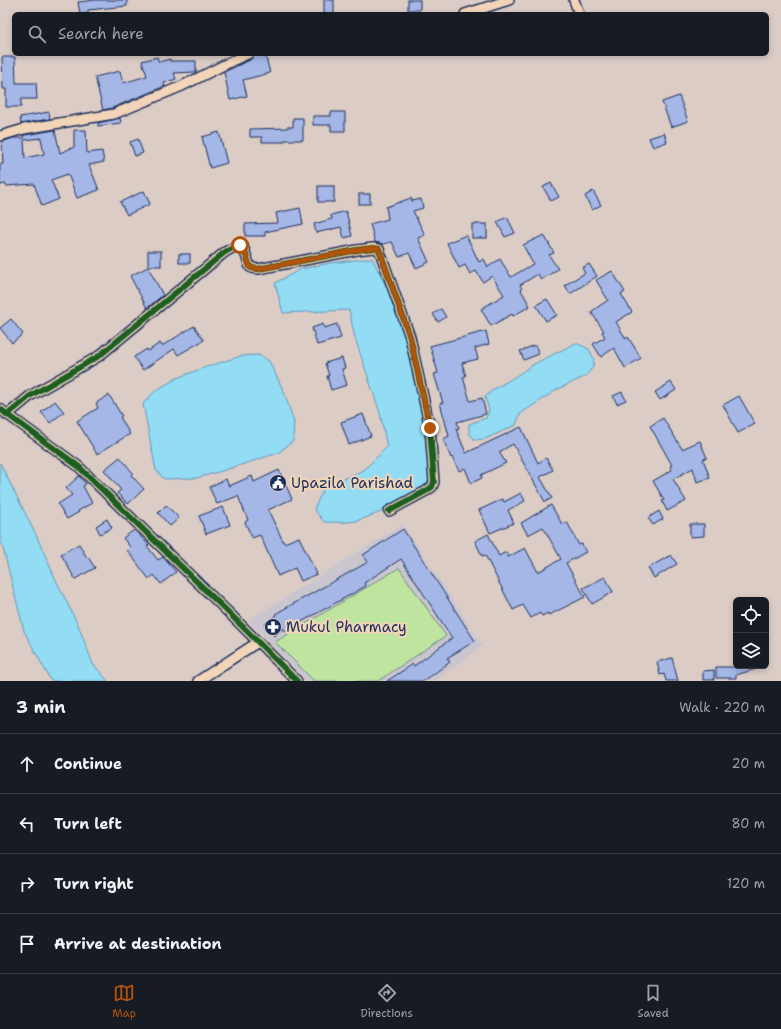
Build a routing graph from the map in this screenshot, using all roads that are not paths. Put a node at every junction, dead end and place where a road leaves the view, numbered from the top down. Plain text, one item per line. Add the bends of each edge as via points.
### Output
1 (509, 0) edge
2 (574, 0) edge
3 (471, 12) edge
4 (578, 12) edge
5 (243, 56) edge
6 (0, 136) edge
7 (4, 412) edge
8 (389, 511) dead end
9 (258, 642) junction
10 (198, 681) edge
11 (297, 681) edge

1 - 3 street
2 - 4 street
5 - 6 street via 182,86 114,114 24,129
7 - 8 street via 100,356 235,247 243,246 250,267 258,269 379,249 410,337 430,428 434,482 426,491
7 - 9 street via 78,466
9 - 10 street
9 - 11 street

